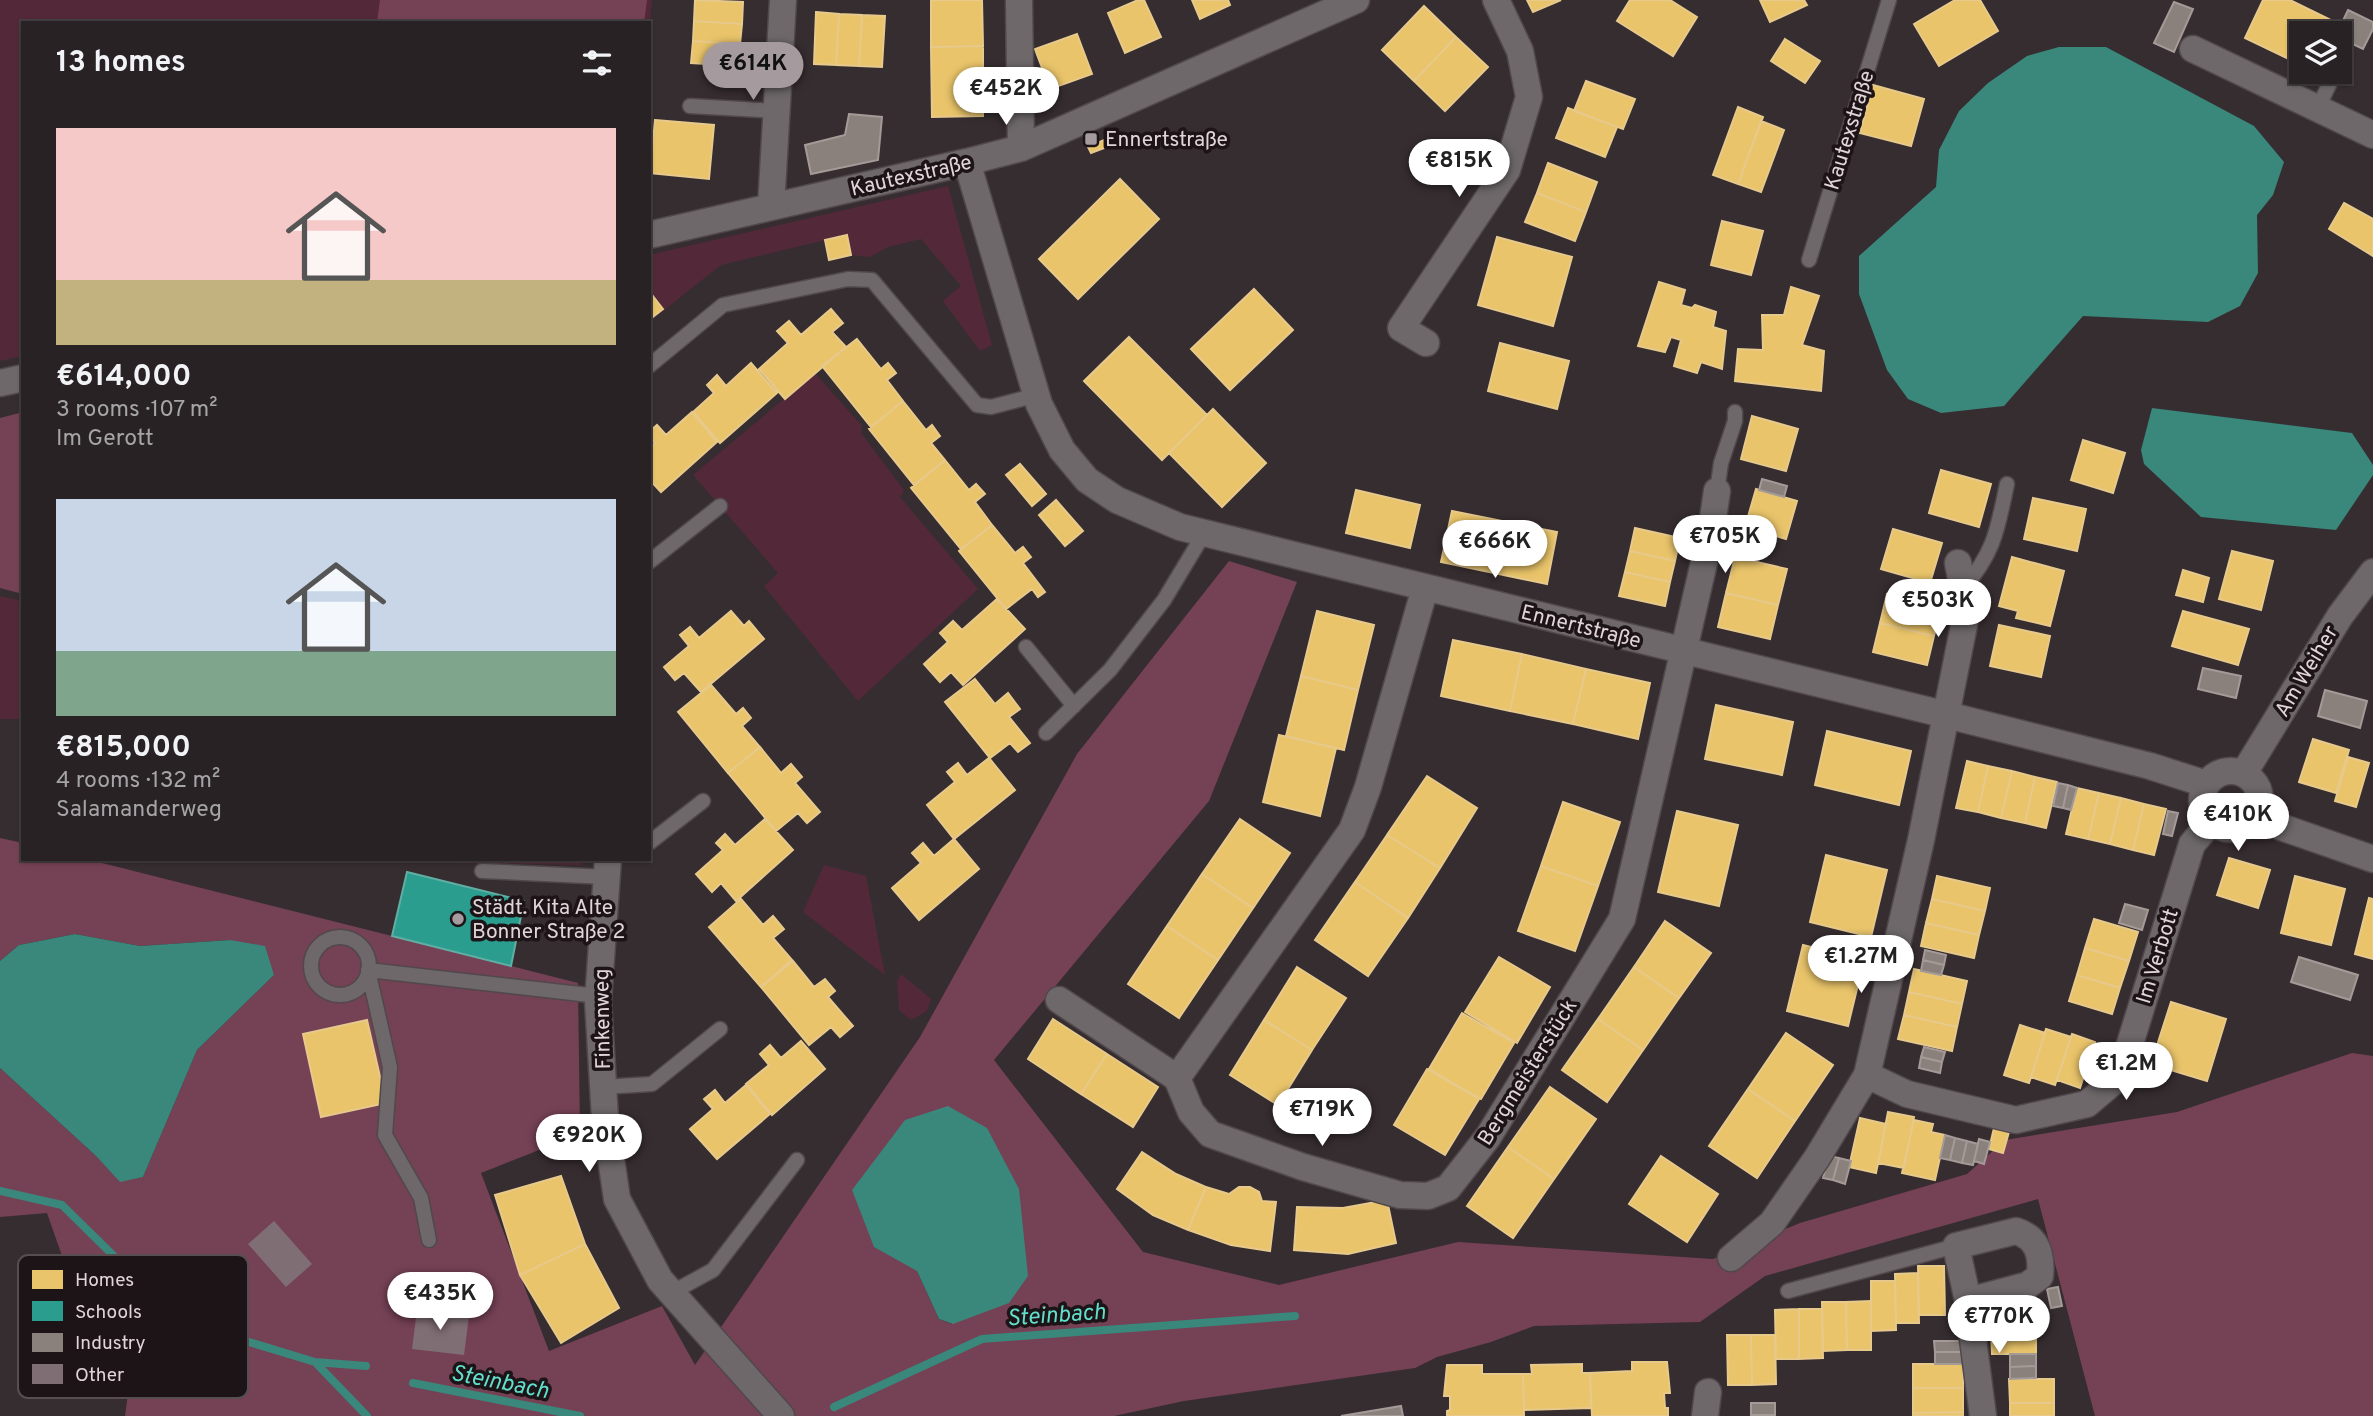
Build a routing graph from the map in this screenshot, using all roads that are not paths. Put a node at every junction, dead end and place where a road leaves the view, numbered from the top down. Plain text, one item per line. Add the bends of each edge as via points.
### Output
1 (783, 0) edge
2 (1019, 0) edge
3 (1356, 0) edge
4 (1496, 0) edge
5 (1889, 0) edge
6 (2193, 49) dead end
7 (2329, 84) edge
8 (690, 106) dead end
9 (2318, 108) junction
10 (776, 111) junction
11 (2373, 135) edge
12 (1021, 148) junction
13 (967, 162) junction
14 (771, 207) junction
15 (651, 235) edge
16 (1809, 260) dead end
17 (1426, 342) dead end
18 (651, 364) edge
19 (21, 378) edge
20 (0, 383) edge
21 (1037, 395) junction
22 (1735, 412) dead end
23 (2007, 484) dead end
24 (1717, 491) joint
25 (720, 506) dead end
26 (1205, 532) junction
27 (651, 560) edge
28 (1958, 563) dead end
29 (2373, 572) edge
30 (1424, 588) junction
31 (1963, 589) junction
32 (1026, 647) dead end
33 (1683, 650) junction
34 (1073, 706) junction
35 (1947, 715) junction
36 (1046, 733) dead end
37 (2244, 773) junction
38 (2206, 784) junction
39 (702, 801) dead end
40 (2257, 815) junction
41 (2211, 822) junction
42 (651, 841) edge
43 (2373, 859) edge
44 (607, 868) edge
45 (482, 871) dead end
46 (368, 970) junction
47 (598, 996) junction
48 (1059, 1000) dead end
49 (720, 1029) dead end
50 (1867, 1075) junction
51 (1177, 1078) junction
52 (603, 1087) junction
53 (797, 1160) dead end
54 (429, 1240) dead end
55 (1956, 1246) junction
56 (1731, 1258) dead end
57 (1788, 1292) dead end
58 (671, 1293) junction
59 (1968, 1301) junction
60 (781, 1416) edge
61 (1983, 1416) edge

1 - 10 street
2 - 12 street
3 - 12 street, Kautexstraße
4 - 17 street via 1520,51 1529,97 1507,170 1401,328
5 - 16 lane, Kautexstraße
6 - 9 street
7 - 9 lane
8 - 10 lane
9 - 11 street
10 - 14 street
12 - 13 street, Kautexstraße
13 - 14 street, Kautexstraße
13 - 21 street, Ennertstraße
14 - 15 street, Kautexstraße
18 - 21 lane via 723,305 848,279 872,280 977,405 991,407
19 - 20 street
21 - 26 street, Ennertstraße via 1062,450 1087,480 1117,500 1180,527
22 - 24 lane
23 - 31 lane via 1990,553
24 - 33 street
25 - 27 lane
26 - 30 street, Ennertstraße
26 - 34 lane via 1164,600 1110,670
28 - 31 street
29 - 37 street, Am Weiher via 2340,616
30 - 33 street, Ennertstraße
30 - 51 street via 1352,830
31 - 35 street via 1967,610
32 - 34 lane
33 - 35 street, Ennertstraße
33 - 51 street, Bergmeisterstück via 1622,919 1488,1137 1448,1188 1428,1196 1400,1195 1210,1134 1191,1112
34 - 36 lane
35 - 38 street, Ennertstraße
35 - 50 street
37 - 38 street via 2218,773
37 - 40 street via 2261,796
38 - 41 street via 2202,804
39 - 42 lane
40 - 41 street via 2236,829
40 - 43 street
41 - 50 street, Im Verbott via 2192,844 2120,1076 2087,1104 2016,1120 1907,1094
44 - 45 lane
44 - 47 street, Finkenweg
46 - 46 lane via 364,950 339,937 321,944 311,960 313,978 335,994 353,992
46 - 47 lane
46 - 54 lane via 390,1067 385,1135 421,1198
47 - 52 street, Finkenweg
48 - 51 street
49 - 52 lane via 652,1084
50 - 56 street via 1772,1223
52 - 58 street, Finkenweg via 617,1199
53 - 58 lane via 713,1270
55 - 57 lane
55 - 59 street
55 - 59 street via 2016,1231 2036,1243 2040,1259 2040,1276 2028,1286
58 - 60 street, Finkenweg
59 - 61 street

